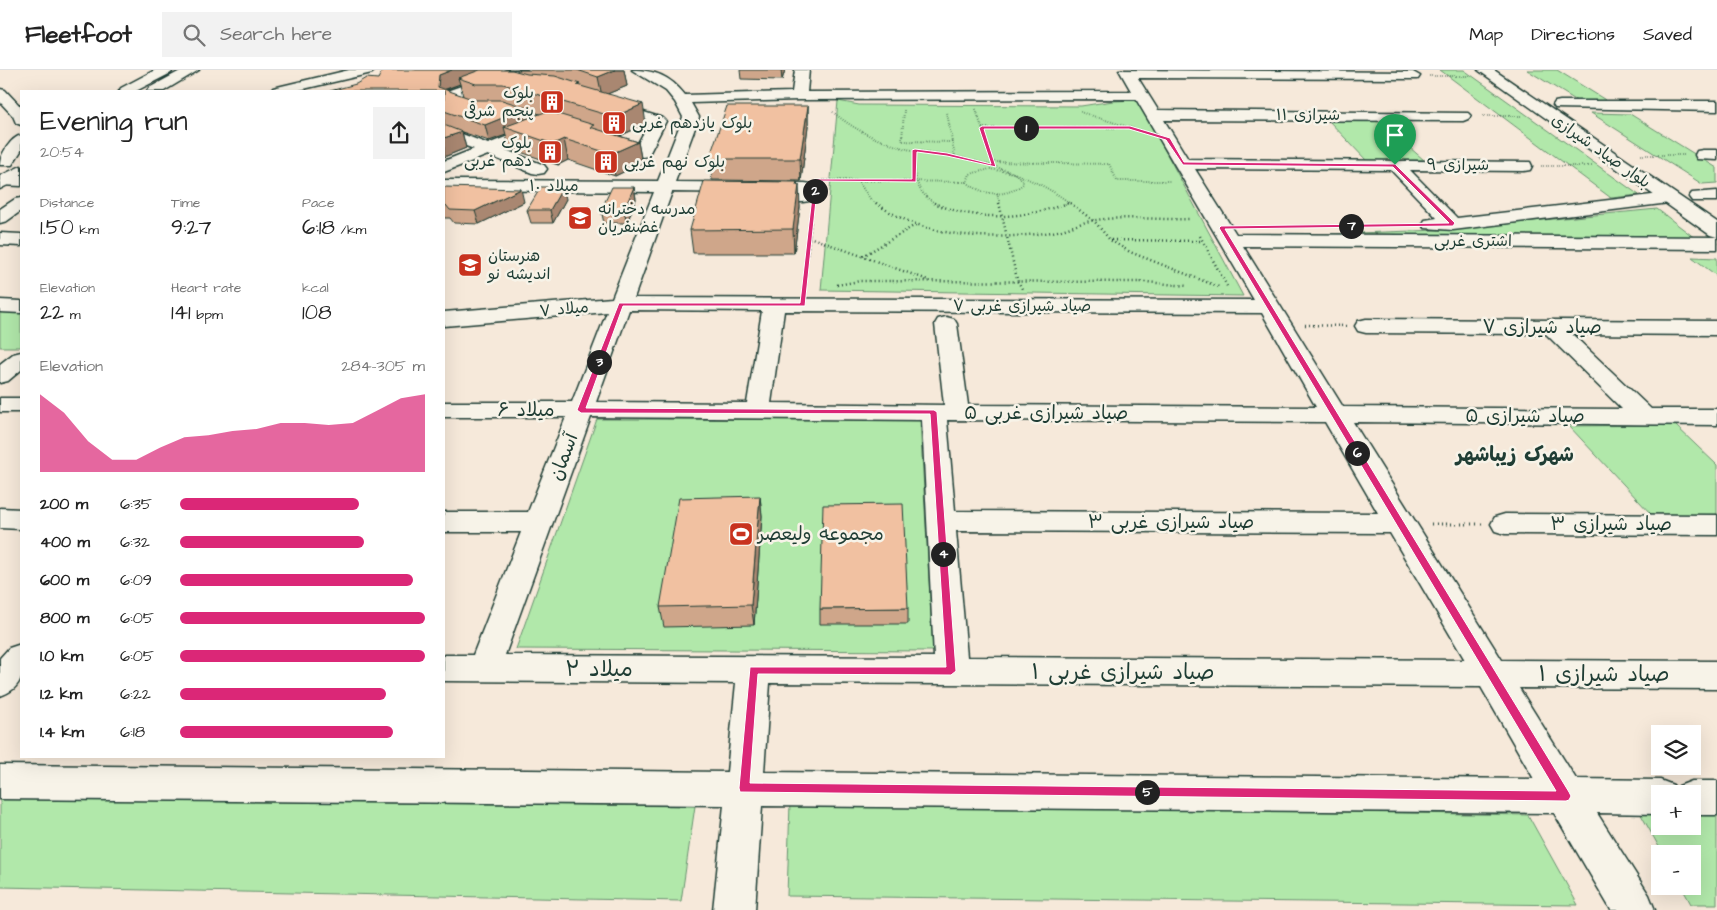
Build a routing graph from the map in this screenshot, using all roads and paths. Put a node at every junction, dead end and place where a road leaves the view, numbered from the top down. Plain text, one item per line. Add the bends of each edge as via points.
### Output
1 (166, 70) edge
2 (192, 70) edge
3 (520, 70) edge
4 (802, 70) edge
5 (1496, 72) edge
6 (497, 74) edge
7 (1305, 75) junction
8 (368, 76) edge
9 (1413, 76) joint
10 (635, 82) edge
11 (523, 86) edge
12 (1137, 88) edge
13 (1318, 89) dead end
14 (128, 90) edge
15 (156, 90) edge
16 (284, 90) edge
17 (438, 90) edge
18 (0, 93) edge
19 (799, 96) junction
20 (825, 96) junction
21 (972, 96) junction
22 (445, 97) edge
23 (445, 97) edge
24 (905, 97) junction
25 (683, 99) junction
26 (1332, 102) dead end
27 (946, 104) dead end
28 (471, 106) edge
29 (1717, 106) edge
30 (1073, 110) dead end
31 (1556, 111) junction
32 (20, 115) edge
33 (1345, 116) junction
34 (1463, 116) joint
35 (534, 118) edge
36 (982, 128) junction
37 (1130, 128) junction
38 (445, 132) edge
39 (588, 135) edge
40 (1168, 140) junction
41 (20, 142) edge
42 (952, 142) junction
43 (490, 149) junction
44 (915, 150) junction
45 (20, 153) edge
46 (1710, 154) edge
47 (955, 156) junction
48 (1629, 161) junction
49 (992, 162) junction
50 (1395, 165) junction
51 (994, 166) junction
52 (1524, 166) joint
53 (445, 168) edge
54 (538, 169) edge
55 (20, 171) edge
56 (1177, 172) junction
57 (1014, 173) junction
58 (6, 174) edge
59 (816, 180) dead end
60 (857, 180) junction
61 (914, 181) junction
62 (967, 182) junction
63 (445, 185) edge
64 (665, 187) junction
65 (710, 187) edge
66 (1675, 192) junction
67 (998, 193) junction
68 (1070, 202) junction
69 (20, 204) edge
70 (1716, 205) edge
71 (813, 207) dead end
72 (0, 217) edge
73 (1003, 218) junction
74 (1191, 219) dead end
75 (1092, 220) junction
76 (917, 224) junction
77 (1453, 224) junction
78 (1717, 231) edge
79 (1262, 234) junction
80 (1007, 236) junction
81 (1218, 236) junction
82 (810, 237) dead end
83 (0, 239) edge
84 (20, 240) edge
85 (1110, 240) junction
86 (1717, 243) edge
87 (863, 257) junction
88 (930, 282) dead end
89 (621, 304) junction
90 (774, 304) junction
91 (803, 305) junction
92 (0, 306) edge
93 (1028, 306) junction
94 (20, 307) edge
95 (1274, 315) junction
96 (445, 319) edge
97 (946, 324) dead end
98 (1366, 326) joint
99 (1552, 327) junction
100 (1717, 328) edge
101 (0, 355) edge
102 (20, 357) edge
103 (20, 357) edge
104 (20, 358) edge
105 (0, 360) edge
106 (0, 376) edge
107 (0, 405) edge
108 (20, 405) edge
109 (445, 409) edge
110 (581, 410) junction
111 (758, 411) junction
112 (945, 412) junction
113 (1334, 415) junction
114 (1645, 417) junction
115 (1717, 418) edge
116 (0, 518) edge
117 (20, 519) edge
118 (941, 521) junction
119 (445, 522) edge
120 (539, 522) junction
121 (1400, 523) junction
122 (1505, 524) joint
123 (1717, 525) edge
124 (445, 668) edge
125 (484, 668) junction
126 (754, 670) junction
127 (951, 671) junction
128 (1491, 674) junction
129 (1717, 675) edge
130 (0, 782) edge
131 (744, 788) junction
132 (1566, 796) junction
133 (1651, 797) edge
134 (1701, 798) edge
135 (1717, 798) edge
136 (734, 910) edge
137 (1634, 910) edge

1 - 14 street
2 - 15 street
3 - 6 street
4 - 19 street
5 - 9 path
5 - 31 street, بلوار صیاد شیرازی
6 - 11 street
6 - 17 street
6 - 22 street
7 - 9 street
7 - 12 street
7 - 13 street
8 - 16 street
10 - 25 street via 667,84
10 - 39 street via 597,103 658,121 642,152
12 - 21 street
12 - 33 street, شیرازی ۱۱
12 - 40 street
18 - 32 street
19 - 20 street
19 - 25 street
20 - 24 street
20 - 44 path via 830,110 851,127
21 - 24 street
21 - 36 path
23 - 28 street
24 - 42 path via 902,141
25 - 64 street, آسمان via 692,117
26 - 33 street
27 - 42 path
29 - 31 street
30 - 37 path
31 - 34 path
31 - 48 street, بلوار صیاد شیرازی
33 - 34 street, شیرازی ۱۱
35 - 43 street via 557,124
36 - 37 path
36 - 49 path
37 - 40 path
38 - 43 street
40 - 56 street
41 - 58 street
42 - 47 path
43 - 53 street
43 - 54 street
44 - 47 path
44 - 61 path
45 - 58 street
46 - 48 path
47 - 51 path
48 - 52 path
48 - 66 street, بلوار صیاد شیرازی
49 - 51 path
49 - 56 path via 1110,164 1117,180
50 - 52 street, شیرازی ۹
50 - 56 street, شیرازی ۹
50 - 77 street
51 - 57 path
55 - 58 street
56 - 81 street
57 - 62 path via 982,170 970,174
57 - 67 path via 1023,180 1020,188
57 - 68 path
59 - 60 path
60 - 61 path
60 - 76 path via 875,204
61 - 62 path
61 - 73 path via 920,191 938,204 967,214
62 - 67 path via 981,191
63 - 64 street, میلاد ۱۰
64 - 65 street, میلاد ۱۰
64 - 89 street, آسمان
66 - 70 street, بلوار صیاد شیرازی
66 - 77 street, اشتری غربی
66 - 78 street, بلوار صیاد شیرازی
67 - 73 path
68 - 73 path
68 - 75 path
69 - 72 street
71 - 91 path
73 - 80 path
74 - 75 path
75 - 80 path via 1054,232
75 - 85 path
76 - 80 path via 960,233
76 - 87 path
77 - 79 street, اشتری غربی
79 - 81 street, اشتری غربی
79 - 86 street, اشتری غربی
80 - 93 path via 1017,279
81 - 85 path
81 - 95 street
82 - 87 path
83 - 84 street
85 - 95 path via 1130,252
87 - 88 path
89 - 90 street, میلاد ۷
89 - 96 street, میلاد ۷
89 - 110 street, آسمان
90 - 91 street, صیاد شیرازی غربی ۷
90 - 111 street
91 - 93 street, صیاد شیرازی غربی ۷
92 - 94 street
93 - 95 street, صیاد شیرازی غربی ۷
95 - 98 path
95 - 113 street
97 - 112 street
98 - 99 street, صیاد شیرازی ۷
99 - 100 street, صیاد شیرازی ۷
99 - 114 street
101 - 102 street
103 - 105 street
104 - 106 street
107 - 108 street
109 - 110 street, میلاد ۶
110 - 111 street, میلاد ۶
110 - 120 street, آسمان
111 - 112 street, صیاد شیرازی غربی ۵
112 - 113 street, صیاد شیرازی غربی ۵
112 - 118 street
113 - 114 street, صیاد شیرازی ۵
113 - 121 street
114 - 115 street, صیاد شیرازی ۵
116 - 117 street
118 - 121 street, صیاد شیرازی غربی ۳
118 - 127 street
119 - 120 street
120 - 125 street, آسمان
121 - 122 path
121 - 128 street
122 - 123 street, صیاد شیرازی ۳
124 - 125 street, میلاد ۲
125 - 126 street, میلاد ۲
126 - 127 street, صیاد شیرازی غربی ۱
126 - 131 street
127 - 128 street, صیاد شیرازی غربی ۱
128 - 129 street, صیاد شیرازی ۱
128 - 132 street
130 - 131 street
131 - 132 street
131 - 136 street
132 - 133 street
132 - 137 street
134 - 135 street

